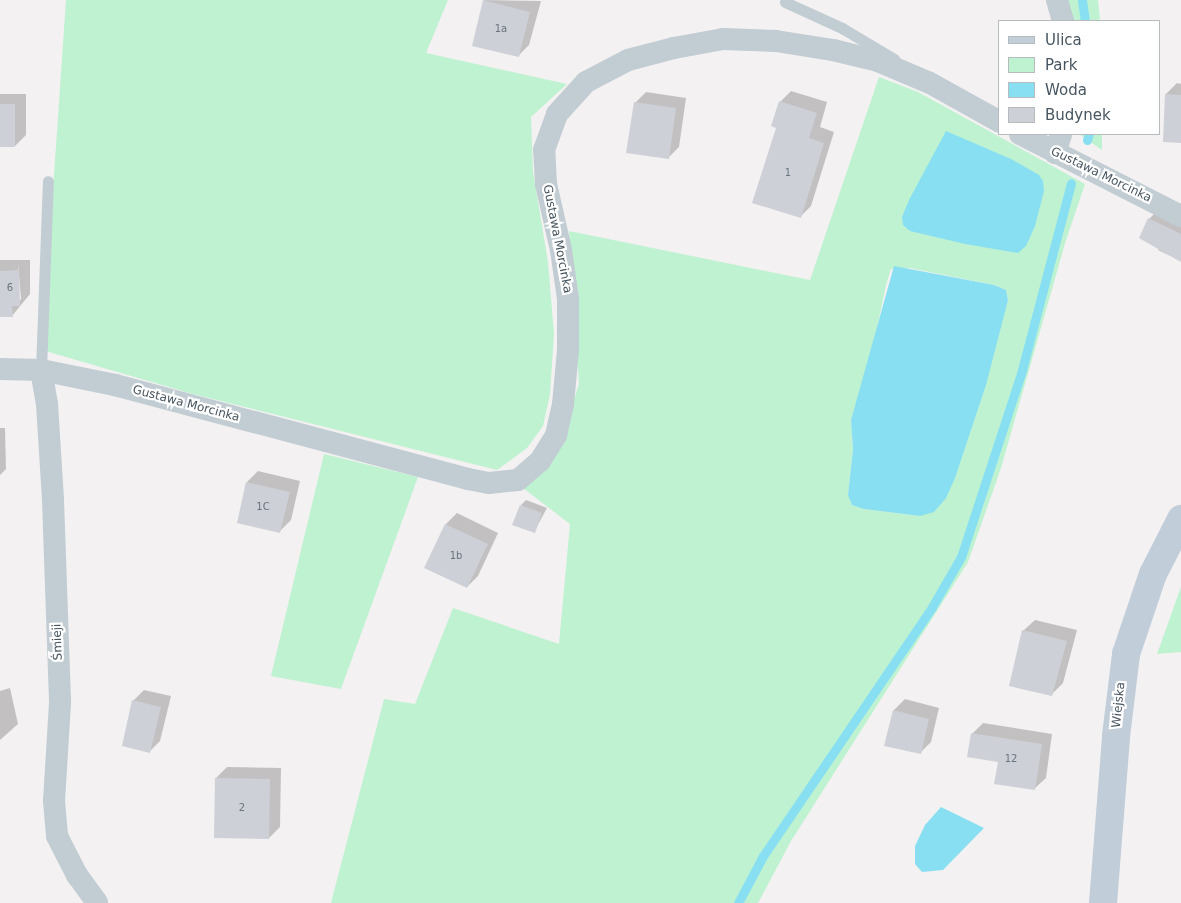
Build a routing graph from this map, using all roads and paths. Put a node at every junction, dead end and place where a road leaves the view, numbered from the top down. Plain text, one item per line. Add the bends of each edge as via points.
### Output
1 (1057, 0) edge
2 (785, 2) dead end
3 (1063, 20) edge
4 (915, 77) junction
5 (998, 121) edge
6 (1024, 135) edge
7 (1058, 143) edge
8 (48, 181) dead end
9 (1181, 216) edge
10 (0, 369) edge
11 (42, 370) junction
12 (1181, 518) edge
13 (97, 903) edge
14 (1103, 903) edge

1 - 3 street
2 - 4 lane via 866,40 906,67
4 - 5 street, Gustawa Morcinka
4 - 11 street, Gustawa Morcinka via 878,62 833,50 776,41 723,39 628,60 586,82 557,114 544,150 546,184 568,299 563,404 556,435 540,461 518,480 489,484 115,385
6 - 7 street, Gustawa Morcinka
7 - 9 street, Gustawa Morcinka
8 - 11 lane
10 - 11 street, Gustawa Morcinka
11 - 13 street, Śmieji via 54,510 60,703 54,801 57,836 77,875
12 - 14 street, Wiejska via 1153,574 1126,654 1116,729

